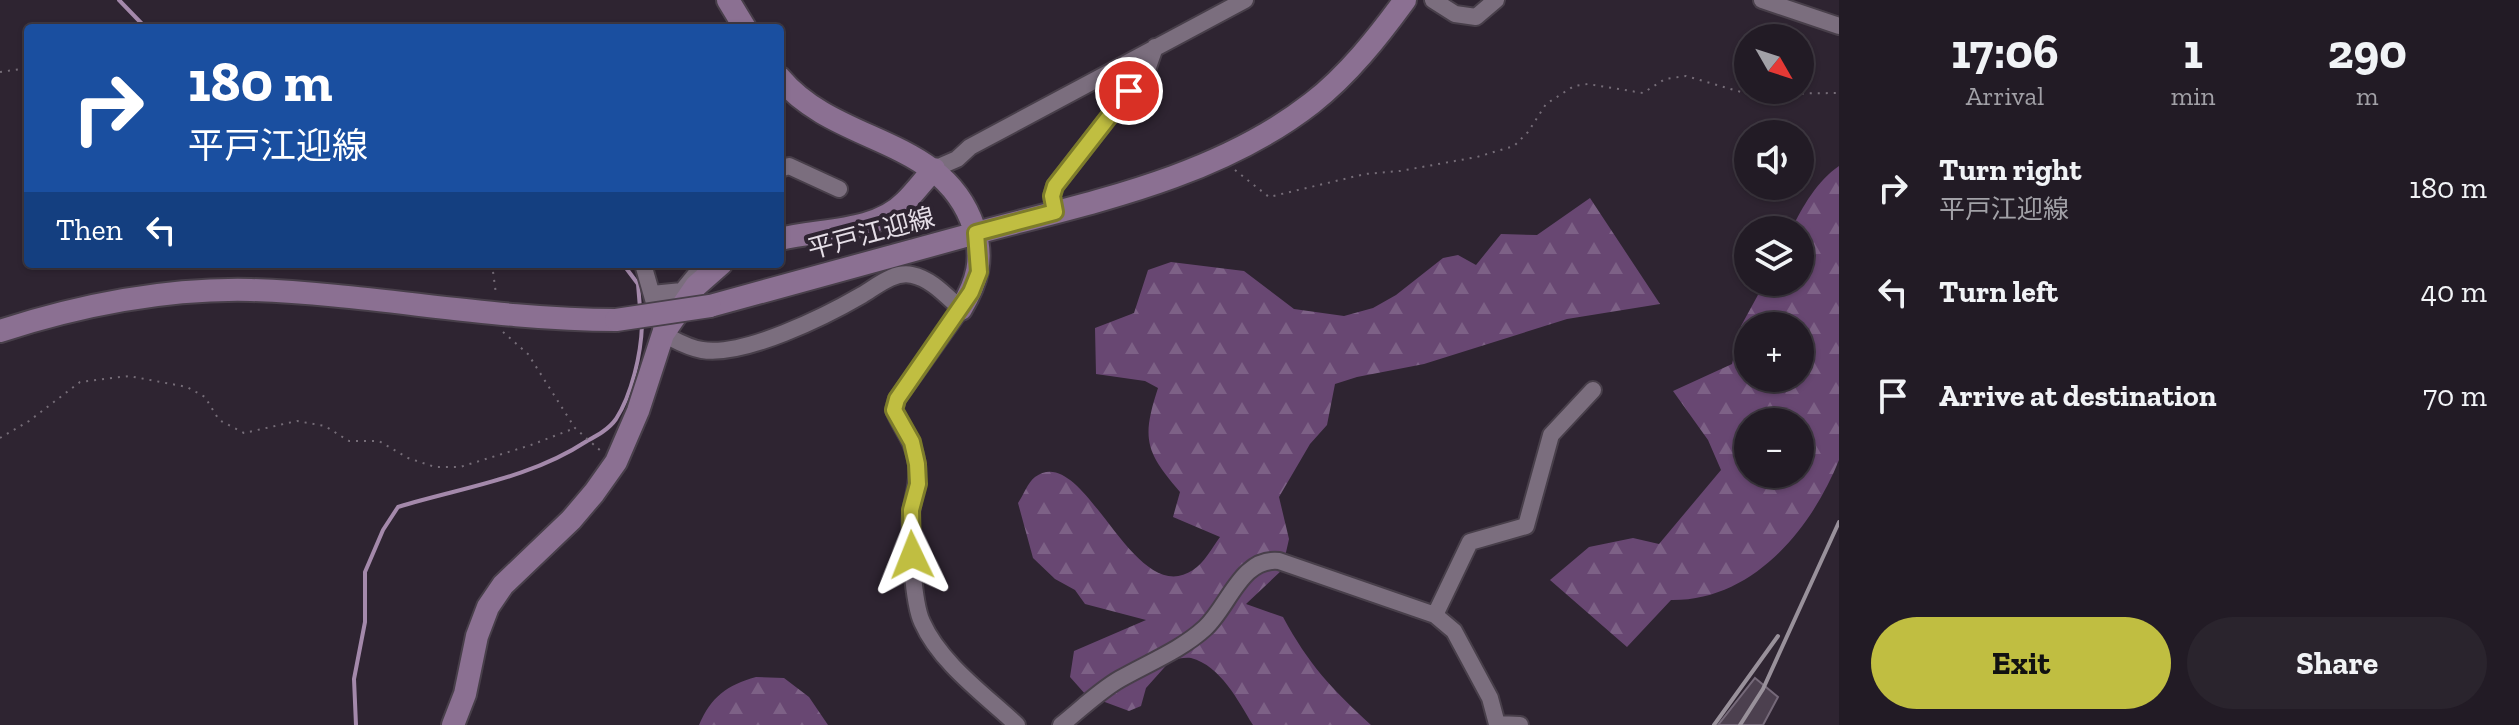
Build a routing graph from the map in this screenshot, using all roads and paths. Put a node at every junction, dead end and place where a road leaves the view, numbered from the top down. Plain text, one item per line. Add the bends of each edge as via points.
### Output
1 (728, 0) edge
2 (1245, 0) edge
3 (1405, 0) edge
4 (1433, 0) edge
5 (1496, 0) edge
6 (1762, 0) edge
7 (743, 24) edge
8 (1839, 26) edge
9 (1155, 47) junction
10 (24, 69) edge
11 (0, 72) edge
12 (784, 82) edge
13 (1839, 93) edge
14 (1225, 157) junction
15 (784, 168) edge
16 (934, 169) junction
17 (839, 189) dead end
18 (1055, 212) junction
19 (976, 233) junction
20 (784, 238) edge
21 (492, 268) edge
22 (644, 268) edge
23 (701, 268) edge
24 (716, 268) edge
25 (652, 294) junction
26 (961, 309) junction
27 (498, 314) junction
28 (0, 331) edge
29 (663, 334) junction
30 (1593, 390) dead end
31 (575, 428) junction
32 (0, 438) edge
33 (616, 462) junction
34 (1435, 615) junction
35 (453, 725) edge
36 (1017, 725) edge
37 (1061, 725) edge
38 (1520, 725) edge

1 - 7 main road
2 - 9 street
3 - 14 main road, 平戸江迎線 via 1381,34 1312,103
4 - 5 street via 1455,14 1476,17
6 - 8 street
9 - 16 street
9 - 18 street via 1148,67 1055,186
10 - 11 path
12 - 16 main road via 833,121 906,151
13 - 14 path via 1748,94 1686,76 1665,79 1643,93 1574,86 1546,104 1514,146 1269,197
14 - 18 main road, 平戸江迎線
15 - 17 street
16 - 19 main road via 956,190
16 - 20 main road via 889,215
18 - 19 main road, 平戸江迎線
19 - 26 main road via 979,272
19 - 27 main road, 平戸江迎線, bridge via 710,306 616,320
21 - 27 path
22 - 25 street
23 - 25 street via 682,291
24 - 29 main road via 696,286
25 - 29 street
26 - 29 street via 928,281 909,274 893,276 834,311 737,348 701,350
26 - 36 street via 894,410 912,442 917,464 910,535 915,596 920,620 946,657
27 - 28 main road, 平戸江迎線 via 249,290 109,303
27 - 31 path via 503,333 528,354
29 - 33 main road
30 - 34 street via 1551,435 1526,526 1470,542
31 - 32 path via 460,467 435,467 379,441 349,441 325,426 297,421 244,433 219,420 205,397 187,387 129,376 80,382
31 - 33 path
33 - 35 main road via 571,520 518,567 488,607
34 - 37 street via 1266,560 1249,571 1206,627 1116,681
34 - 38 street via 1454,631 1490,698 1497,724

